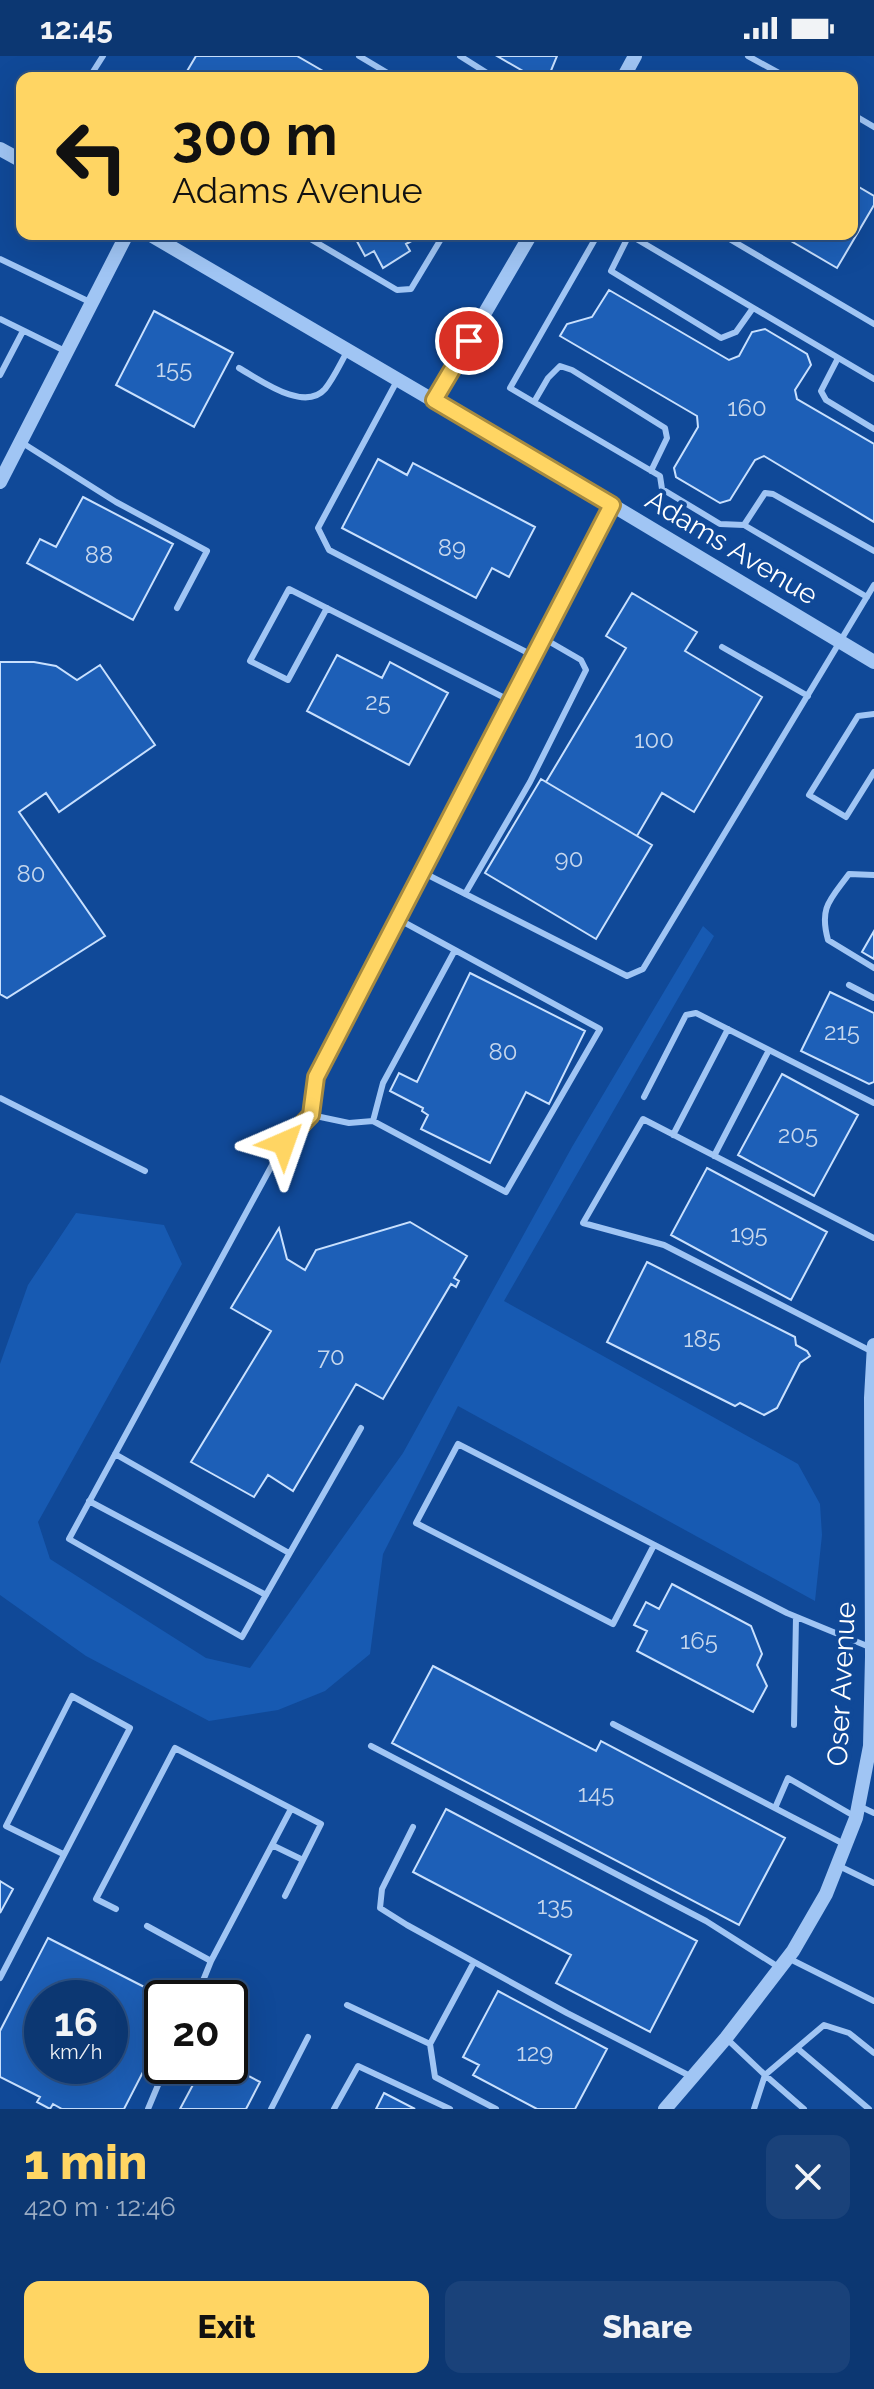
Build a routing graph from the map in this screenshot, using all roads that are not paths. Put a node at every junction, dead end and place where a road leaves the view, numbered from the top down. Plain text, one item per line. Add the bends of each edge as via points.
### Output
1 (359, 56) edge
2 (460, 56) edge
3 (748, 56) edge
4 (386, 72) edge
5 (485, 72) edge
6 (777, 72) edge
7 (124, 240) edge
8 (159, 240) edge
9 (312, 240) edge
10 (440, 240) edge
11 (527, 240) edge
12 (595, 240) edge
13 (625, 240) edge
14 (638, 240) edge
15 (731, 240) edge
16 (0, 259) edge
17 (92, 303) junction
18 (753, 308) junction
19 (874, 313) edge
20 (0, 319) edge
21 (871, 323) edge
22 (23, 331) junction
23 (348, 350) junction
24 (67, 352) junction
25 (838, 358) junction
26 (239, 368) dead end
27 (0, 375) edge
28 (398, 379) junction
29 (874, 379) edge
30 (434, 400) junction
31 (534, 402) junction
32 (874, 429) edge
33 (21, 442) junction
34 (651, 471) junction
35 (0, 482) edge
36 (612, 505) junction
37 (744, 525) junction
38 (874, 551) edge
39 (874, 585) edge
40 (867, 597) junction
41 (177, 608) dead end
42 (327, 608) junction
43 (543, 638) junction
44 (840, 642) junction
45 (722, 647) dead end
46 (534, 656) junction
47 (874, 662) edge
48 (808, 696) junction
49 (511, 701) junction
50 (874, 714) edge
51 (874, 772) edge
52 (422, 872) junction
53 (874, 875) edge
54 (465, 894) junction
55 (398, 919) junction
56 (455, 950) junction
57 (874, 968) edge
58 (849, 985) dead end
59 (874, 998) edge
60 (728, 1029) junction
61 (769, 1050) junction
62 (644, 1097) dead end
63 (0, 1098) edge
64 (874, 1103) edge
65 (311, 1115) junction
66 (373, 1121) junction
67 (673, 1135) junction
68 (714, 1156) junction
69 (145, 1171) dead end
70 (874, 1238) edge
71 (874, 1345) edge
72 (873, 1352) edge
73 (872, 1398) edge
74 (361, 1428) dead end
75 (115, 1454) junction
76 (873, 1472) edge
77 (89, 1501) junction
78 (654, 1545) junction
79 (289, 1553) junction
80 (266, 1595) junction
81 (873, 1606) edge
82 (796, 1617) junction
83 (873, 1655) edge
84 (613, 1724) dead end
85 (794, 1725) dead end
86 (371, 1746) dead end
87 (775, 1808) junction
88 (291, 1809) junction
89 (857, 1812) junction
90 (874, 1813) edge
91 (413, 1827) dead end
92 (844, 1844) junction
93 (272, 1845) junction
94 (63, 1854) junction
95 (303, 1860) junction
96 (837, 1865) junction
97 (874, 1883) edge
98 (285, 1896) dead end
99 (116, 1909) dead end
100 (147, 1926) dead end
101 (211, 1961) junction
102 (474, 1962) junction
103 (784, 1963) junction
104 (0, 1978) edge
105 (203, 1980) edge
106 (874, 2001) edge
107 (347, 2005) dead end
108 (308, 2037) dead end
109 (726, 2038) junction
110 (430, 2044) junction
111 (797, 2048) junction
112 (874, 2053) edge
113 (765, 2075) junction
114 (692, 2077) junction
115 (158, 2084) edge
116 (148, 2109) edge
117 (271, 2109) edge
118 (334, 2109) edge
119 (450, 2109) edge
120 (496, 2109) edge
121 (665, 2109) edge
122 (754, 2109) edge
123 (804, 2109) edge
124 (869, 2109) edge

1 - 4 lane
2 - 5 lane
3 - 6 lane
7 - 17 street
8 - 23 street, Adams Avenue
9 - 10 lane via 397,290 411,289
11 - 30 street
12 - 31 lane via 510,388
13 - 18 lane via 611,271 721,338 736,332
14 - 18 lane
15 - 21 lane
16 - 17 lane
17 - 24 street
18 - 25 lane
19 - 21 lane
20 - 22 lane
22 - 24 lane
22 - 27 lane
23 - 26 lane via 324,391 298,398
23 - 28 street, Adams Avenue
24 - 33 street
25 - 29 lane
25 - 32 lane via 821,391 826,400
28 - 30 street, Adams Avenue
28 - 46 lane via 318,528 329,550
30 - 36 street, Adams Avenue
31 - 34 lane
31 - 34 lane via 560,366 572,370 665,428 667,438
33 - 35 street
33 - 41 lane via 207,551
34 - 37 lane via 660,476 662,489 720,524
36 - 43 street
36 - 44 street, Adams Avenue
37 - 38 lane via 765,493 773,494
37 - 40 lane
39 - 40 lane
40 - 44 lane
42 - 42 lane via 289,589 250,661 288,680
42 - 49 lane
43 - 46 street
43 - 54 lane via 581,660 586,670
44 - 47 street, Adams Avenue
44 - 48 lane
45 - 48 lane
46 - 49 street
48 - 54 lane via 643,969 627,976
49 - 52 street
50 - 51 lane via 858,716 809,795 846,817
52 - 54 lane
52 - 55 street
53 - 57 lane via 849,874 827,904 823,921 828,940
55 - 56 lane
55 - 65 street via 316,1077
56 - 66 lane via 383,1083
56 - 66 lane via 600,1029 506,1192
58 - 59 lane
60 - 61 lane
60 - 62 lane via 696,1013 686,1015
60 - 67 lane
61 - 64 lane
61 - 68 lane
63 - 69 lane
65 - 66 lane via 349,1123
65 - 75 lane via 284,1143
67 - 68 lane
67 - 72 lane via 643,1119 583,1223 664,1245
68 - 70 lane
71 - 72 street, Oser Avenue
72 - 73 street, Oser Avenue
73 - 76 street, Oser Avenue
74 - 79 lane
75 - 77 lane
75 - 79 lane
76 - 81 street, Oser Avenue
77 - 80 lane
77 - 80 lane via 69,1539 242,1637
78 - 78 lane via 458,1444 416,1523 613,1624
78 - 82 lane
79 - 80 lane
81 - 83 street, Oser Avenue
82 - 83 lane
82 - 85 lane
83 - 89 street, Oser Avenue via 870,1746
84 - 87 lane
86 - 103 lane
87 - 89 lane via 788,1778
87 - 92 lane
88 - 93 lane
88 - 95 lane via 321,1824
88 - 99 lane via 175,1748 96,1899
89 - 90 lane
89 - 92 street, Oser Avenue
91 - 102 lane via 382,1889 380,1908
92 - 96 street, Oser Avenue
93 - 95 lane
93 - 101 lane
94 - 94 lane via 6,1826 72,1696 130,1728
94 - 104 lane
95 - 98 lane
96 - 97 lane
96 - 103 street, Oser Avenue via 826,1894
100 - 101 lane
101 - 105 lane
102 - 110 lane
102 - 114 lane
103 - 106 lane
103 - 109 street, Oser Avenue
107 - 110 lane
108 - 117 lane
109 - 113 lane
109 - 114 street, Oser Avenue
110 - 120 lane via 435,2077
111 - 112 lane via 824,2025 849,2033
111 - 113 lane
111 - 124 lane
113 - 122 lane
113 - 123 lane
114 - 121 street, Oser Avenue
115 - 116 lane
118 - 119 lane via 358,2066

